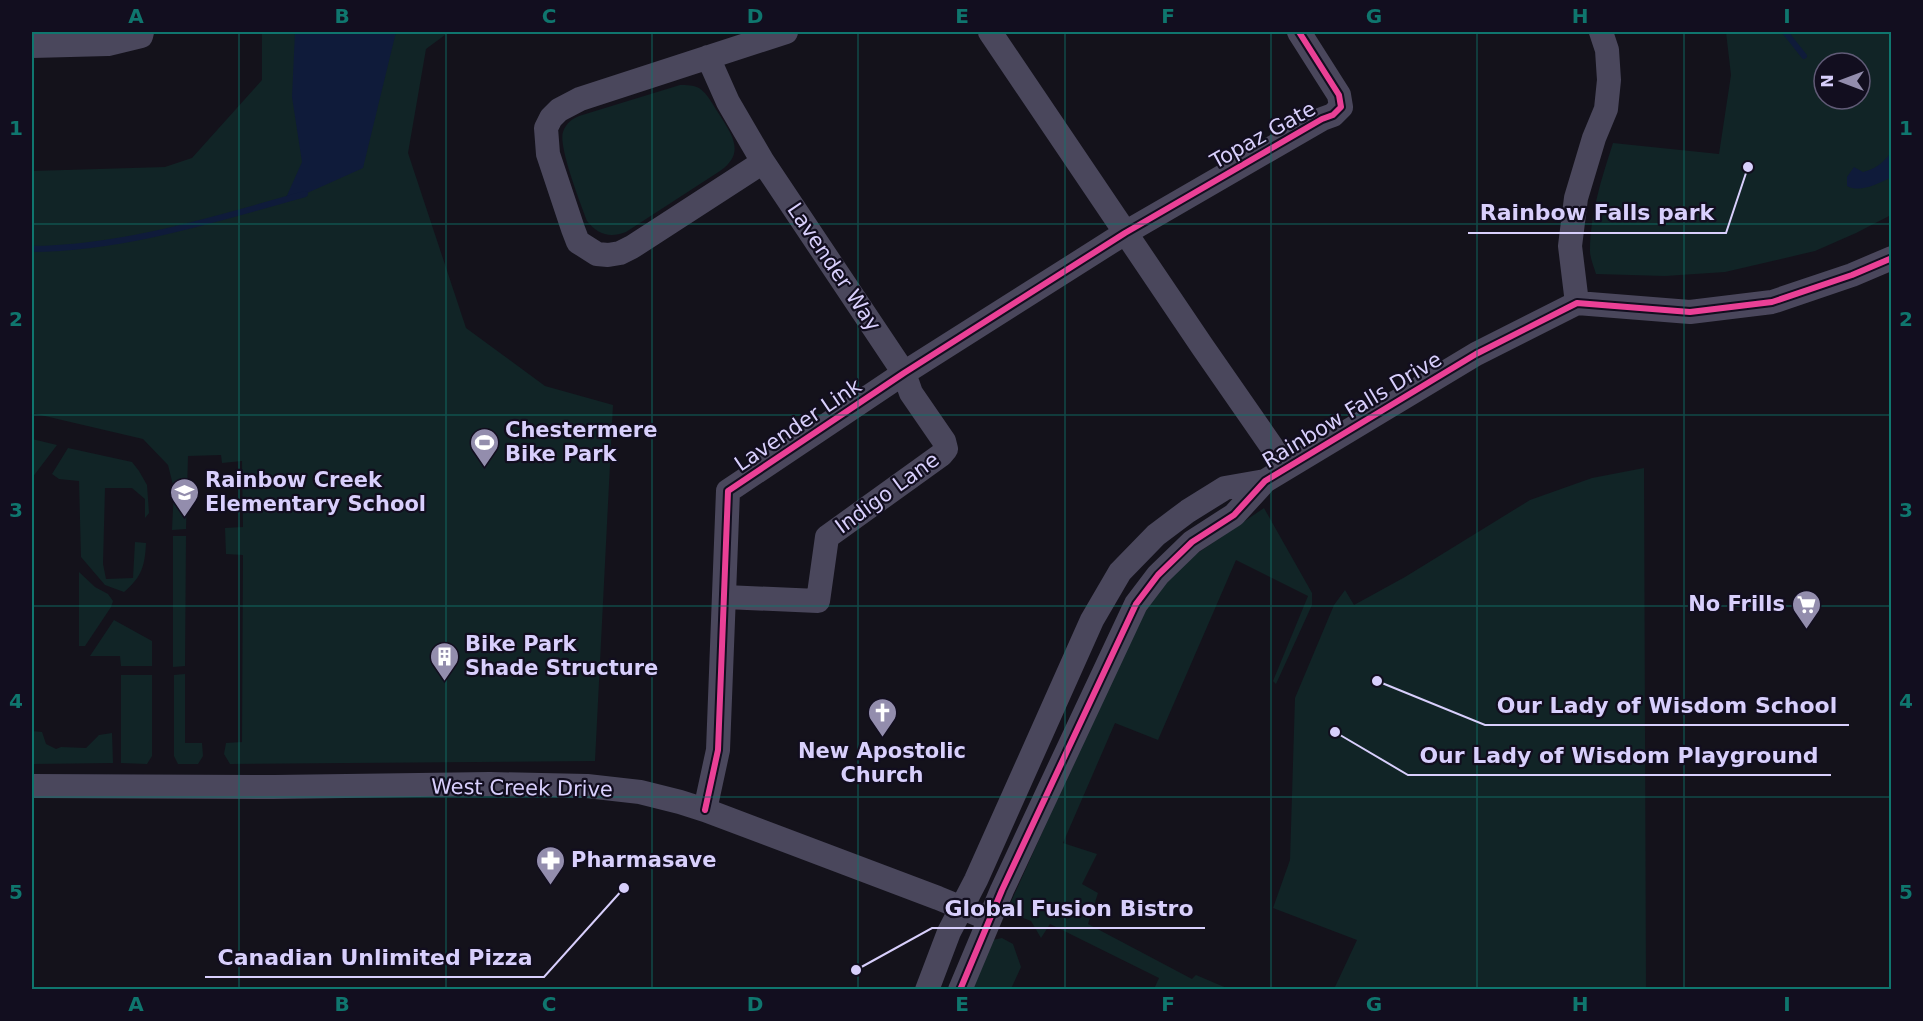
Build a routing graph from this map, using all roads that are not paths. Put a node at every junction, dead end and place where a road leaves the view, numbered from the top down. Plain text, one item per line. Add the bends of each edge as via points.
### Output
1 (142, 32) edge
2 (786, 32) edge
3 (990, 32) edge
4 (1299, 32) edge
5 (1601, 32) edge
6 (32, 46) edge
7 (708, 57) junction
8 (763, 162) junction
9 (1125, 233) junction
10 (1892, 258) edge
11 (1576, 303) junction
12 (904, 373) junction
13 (1286, 467) junction
14 (1265, 481) junction
15 (725, 597) junction
16 (32, 786) edge
17 (705, 810) junction
18 (962, 907) junction
19 (989, 919) junction
20 (927, 990) edge
21 (960, 990) edge

1 - 6 street via 141,36 108,44
2 - 7 street
3 - 9 street
4 - 9 street, Topaz Gate via 1339,95 1341,107
5 - 11 street via 1609,80 1606,109 1576,198 1570,246
7 - 8 street, Lavender Way via 728,102
7 - 8 street via 580,99 550,118 546,128 548,153 578,242 597,254 620,253
8 - 12 street, Lavender Way
9 - 12 street, Lavender Link
9 - 13 street
10 - 11 street via 1772,302 1690,312
11 - 13 street, Rainbow Falls Drive via 1476,354
12 - 15 street, Lavender Link via 728,492
12 - 15 street, Indigo Lane via 911,393 946,449 827,537 818,601
13 - 14 street, Rainbow Falls Drive
14 - 18 street, Rainbow Falls Drive via 1225,488 1188,511 1156,535 1120,572 1092,620
14 - 19 street, Rainbow Falls Drive via 1234,515 1192,542 1158,575 1136,604
15 - 17 street, Lavender Link via 718,750
16 - 17 street, West Creek Drive via 587,786 640,792
17 - 18 street, West Creek Drive
18 - 19 street, West Creek Drive
18 - 20 street, Rainbow Falls Drive
19 - 21 street, Rainbow Falls Drive

